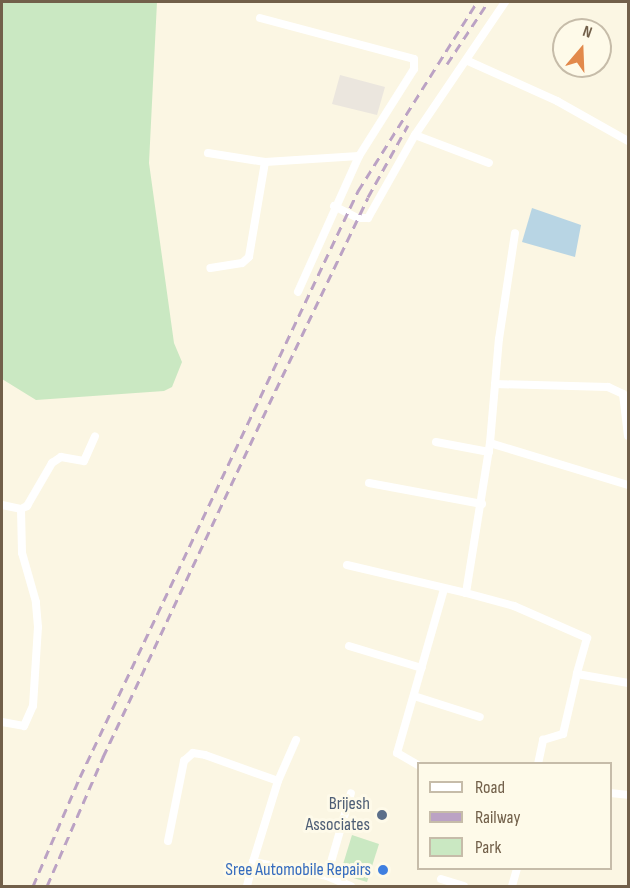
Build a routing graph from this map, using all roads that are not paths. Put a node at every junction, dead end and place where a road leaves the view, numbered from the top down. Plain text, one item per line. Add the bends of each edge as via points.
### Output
1 (505, 2) edge
2 (260, 18) dead end
3 (468, 61) junction
4 (415, 135) junction
5 (628, 141) edge
6 (208, 153) dead end
7 (359, 156) junction
8 (265, 162) junction
9 (489, 163) dead end
10 (334, 206) junction
11 (515, 233) dead end
12 (210, 268) dead end
13 (297, 292) dead end
14 (495, 384) junction
15 (94, 436) dead end
16 (628, 436) edge
17 (436, 441) dead end
18 (490, 443) junction
19 (489, 453) junction
20 (369, 483) dead end
21 (628, 485) edge
22 (482, 504) junction
23 (2, 505) edge
24 (21, 509) junction
25 (347, 565) dead end
26 (444, 589) junction
27 (466, 593) junction
28 (349, 646) dead end
29 (422, 668) junction
30 (577, 674) junction
31 (628, 682) edge
32 (414, 696) junction
33 (480, 717) dead end
34 (2, 722) edge
35 (296, 740) dead end
36 (538, 762) edge
37 (417, 764) edge
38 (278, 782) junction
39 (351, 793) dead end
40 (612, 793) edge
41 (628, 795) edge
42 (168, 841) dead end
43 (254, 862) junction
44 (517, 870) edge
45 (327, 876) junction
46 (441, 879) dead end
47 (247, 886) edge
48 (351, 886) edge
49 (464, 886) edge
50 (512, 886) edge

1 - 3 street
2 - 7 street via 414,59 414,69
3 - 4 street
3 - 5 street via 557,101
4 - 9 street
4 - 10 street via 368,218 358,218
6 - 8 street
7 - 8 street
7 - 10 street
8 - 12 street via 249,257 242,263
10 - 13 street
11 - 14 street
14 - 16 street via 608,387 623,394
14 - 18 street
15 - 24 street via 84,462 61,457 52,463 33,497
17 - 19 street
18 - 19 street
18 - 21 street
19 - 22 street
20 - 22 street
22 - 27 street
23 - 24 street
24 - 34 street via 22,554 36,602 38,627 33,706 24,726
25 - 26 street
26 - 27 street
26 - 29 street
27 - 30 street via 514,606 587,638
28 - 29 street
29 - 32 street
30 - 31 street
30 - 36 street via 563,734 547,735
32 - 33 street
32 - 37 street via 397,753
35 - 38 street
38 - 42 street via 193,753 184,761
38 - 43 street
39 - 45 street
40 - 41 street
43 - 45 street
43 - 47 street
44 - 50 street
45 - 48 street
46 - 49 street

